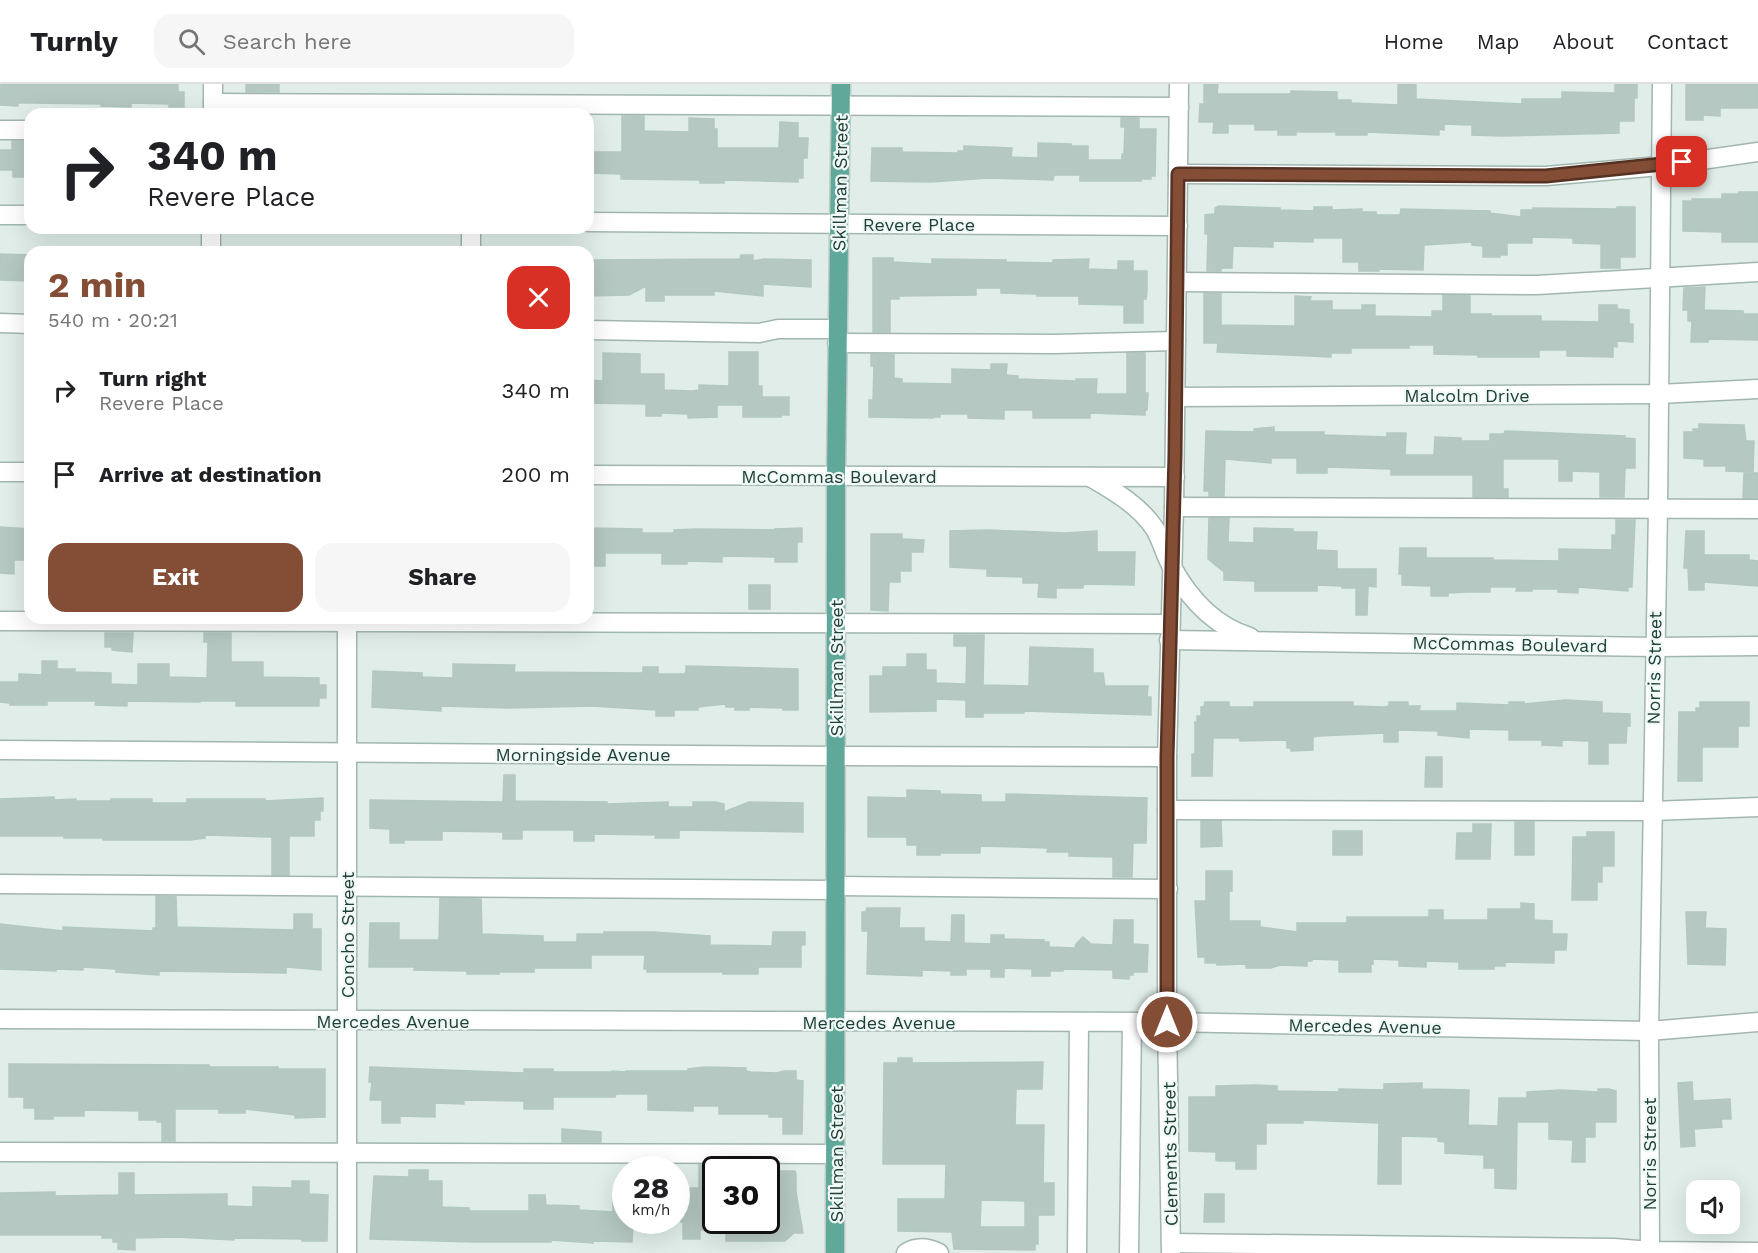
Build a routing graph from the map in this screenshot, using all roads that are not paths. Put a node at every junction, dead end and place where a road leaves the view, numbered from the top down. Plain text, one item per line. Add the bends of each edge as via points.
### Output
1 (213, 84) edge
2 (842, 84) edge
3 (1179, 84) edge
4 (1662, 84) edge
5 (841, 106) junction
6 (1179, 107) junction
7 (213, 108) edge
8 (422, 108) edge
9 (0, 130) edge
10 (24, 130) edge
11 (1758, 152) edge
12 (1660, 166) junction
13 (1178, 174) junction
14 (0, 215) edge
15 (24, 215) edge
16 (594, 222) edge
17 (839, 223) junction
18 (1178, 226) junction
19 (1758, 272) edge
20 (1660, 279) junction
21 (1177, 282) junction
22 (0, 323) edge
23 (24, 324) edge
24 (594, 330) edge
25 (837, 336) junction
26 (1176, 341) junction
27 (1758, 389) edge
28 (1659, 394) junction
29 (1176, 397) junction
30 (0, 472) edge
31 (24, 472) edge
32 (594, 475) edge
33 (836, 476) junction
34 (1090, 476) junction
35 (1175, 477) junction
36 (1174, 507) junction
37 (1658, 508) junction
38 (1758, 509) edge
39 (1172, 568) junction
40 (0, 621) edge
41 (24, 621) edge
42 (594, 622) edge
43 (347, 624) edge
44 (836, 624) junction
45 (1169, 632) junction
46 (1263, 641) junction
47 (1758, 646) edge
48 (1654, 647) junction
49 (0, 750) edge
50 (348, 752) junction
51 (836, 756) junction
52 (1167, 757) junction
53 (1758, 807) edge
54 (1167, 810) junction
55 (1652, 811) junction
56 (0, 884) edge
57 (347, 888) junction
58 (836, 888) junction
59 (1168, 890) junction
60 (0, 1019) edge
61 (346, 1021) junction
62 (836, 1021) junction
63 (1078, 1022) junction
64 (1132, 1022) junction
65 (1167, 1022) junction
66 (1758, 1022) edge
67 (1649, 1031) junction
68 (0, 1152) edge
69 (347, 1154) junction
70 (836, 1154) junction
71 (1171, 1248) edge
72 (1650, 1252) edge
73 (1758, 1252) edge
74 (347, 1253) edge
75 (835, 1253) edge
76 (906, 1253) edge
77 (939, 1253) edge
78 (1077, 1253) edge
79 (1129, 1253) edge

1 - 7 street
2 - 5 main road, Skillman Street
3 - 6 street, Clements Street
4 - 12 street, Norris Street
5 - 6 street
5 - 8 street
5 - 17 main road, Skillman Street
6 - 13 street, Clements Street
9 - 10 street
11 - 12 street
12 - 13 street via 1546,176
12 - 20 street, Norris Street
13 - 18 street, Clements Street
14 - 15 street
16 - 17 street, Revere Place
17 - 18 street, Revere Place
17 - 25 main road, Skillman Street
18 - 21 street, Clements Street
19 - 20 street
20 - 21 street via 1537,285
20 - 28 street, Norris Street
21 - 26 street, Clements Street
22 - 23 street
24 - 25 street via 759,333 778,329
25 - 26 street via 1054,344
25 - 33 main road, Skillman Street
26 - 29 street, Clements Street
27 - 28 street, Malcolm Drive
28 - 29 street, Malcolm Drive
28 - 37 street, Norris Street
29 - 35 street, Clements Street
30 - 31 street
32 - 33 street, McCommas Boulevard
33 - 34 street, McCommas Boulevard
33 - 44 main road, Skillman Street
34 - 35 street, McCommas Boulevard
34 - 39 street, McCommas Boulevard via 1140,510 1154,528
35 - 36 street, Clements Street
36 - 37 street
36 - 39 street, Clements Street
37 - 38 street
37 - 48 street, Norris Street
39 - 45 street, Clements Street
39 - 46 street, McCommas Boulevard via 1212,619 1232,631
40 - 41 street, McCommas Boulevard
42 - 44 street, McCommas Boulevard
43 - 50 street, Concho Street
44 - 45 street, McCommas Boulevard
44 - 51 main road, Skillman Street
45 - 46 street, McCommas Boulevard
45 - 52 street, Clements Street
46 - 48 street, McCommas Boulevard
47 - 48 street, McCommas Boulevard
48 - 55 street, Norris Street
49 - 50 street, Morningside Avenue
50 - 51 street, Morningside Avenue
50 - 57 street, Concho Street
51 - 52 street, Morningside Avenue
51 - 58 main road, Skillman Street
52 - 54 street, Clements Street
53 - 55 street
54 - 55 street
54 - 59 street, Clements Street
55 - 67 street, Norris Street
56 - 57 street
57 - 58 street
57 - 61 street, Concho Street
58 - 59 street
58 - 62 main road, Skillman Street
59 - 65 street, Clements Street
60 - 61 street, Mercedes Avenue
61 - 62 street, Mercedes Avenue
61 - 69 street, Concho Street
62 - 63 street, Mercedes Avenue
62 - 70 main road, Skillman Street
63 - 64 street, Mercedes Avenue
63 - 78 street
64 - 65 street, Mercedes Avenue
64 - 79 street
65 - 67 street, Mercedes Avenue
65 - 71 street, Clements Street
66 - 67 street, Mercedes Avenue
67 - 72 street, Norris Street
68 - 69 street
69 - 70 street
69 - 74 street, Concho Street
70 - 75 main road, Skillman Street
71 - 72 street via 1614,1248
72 - 73 street
76 - 77 street via 927,1248

